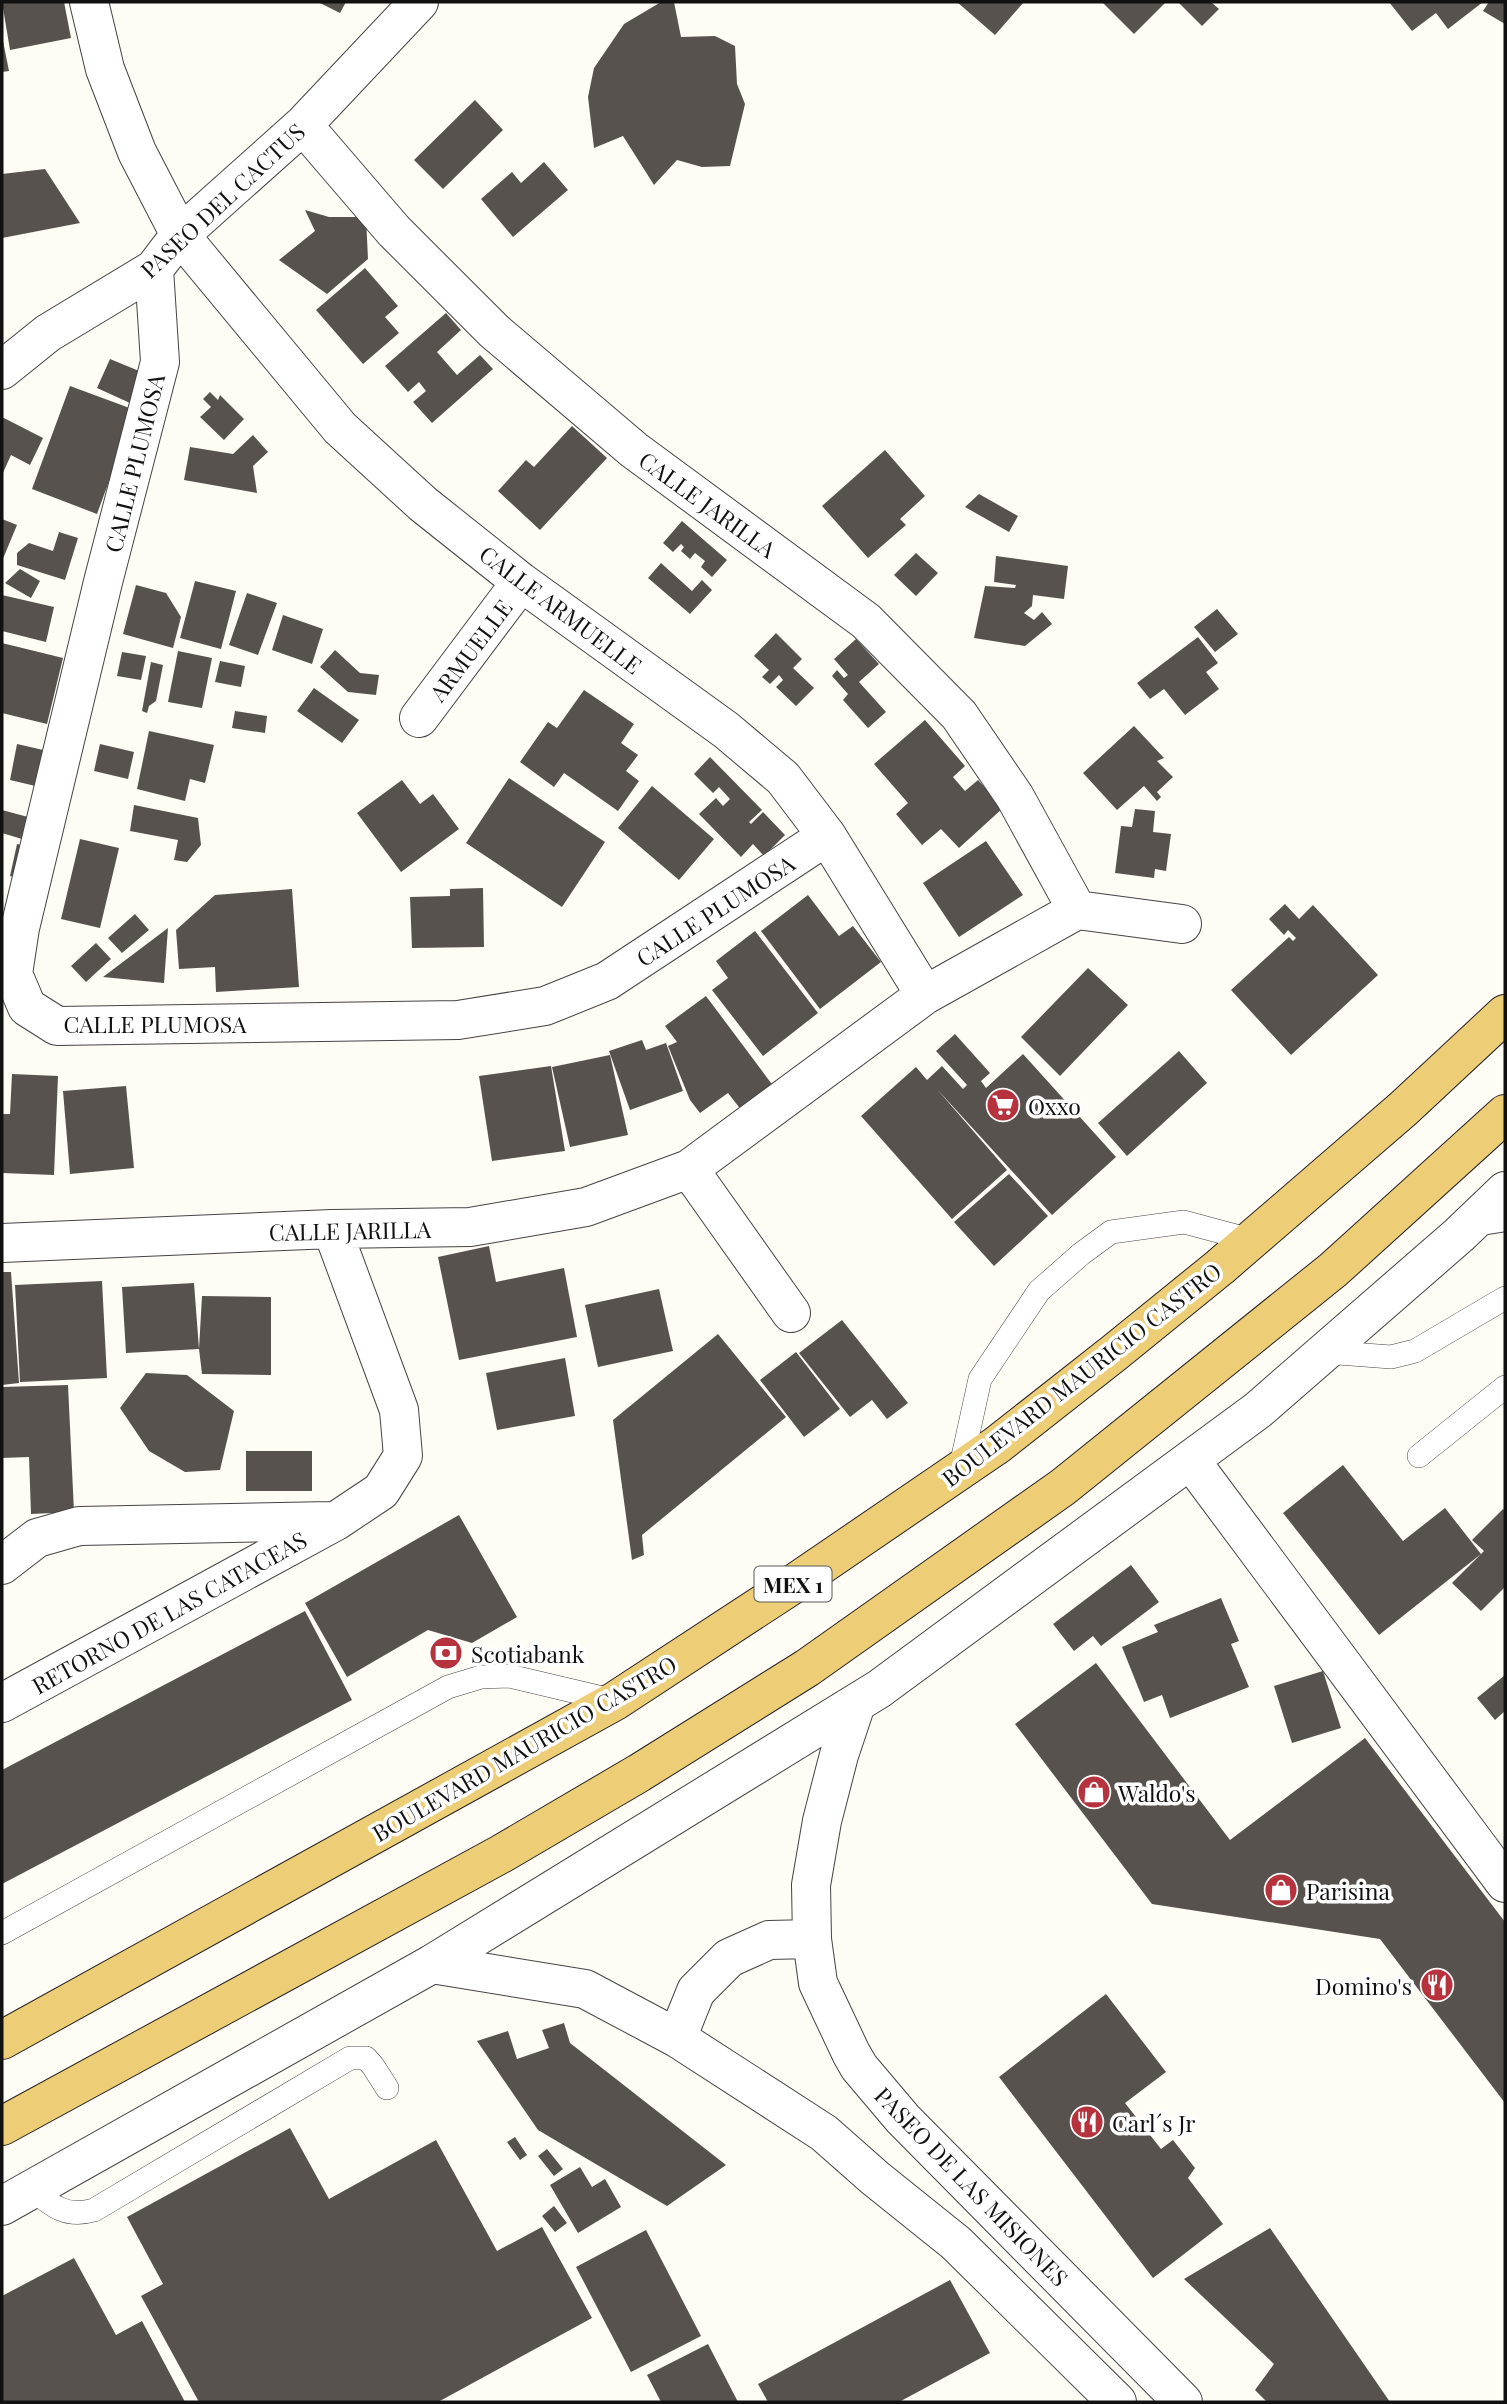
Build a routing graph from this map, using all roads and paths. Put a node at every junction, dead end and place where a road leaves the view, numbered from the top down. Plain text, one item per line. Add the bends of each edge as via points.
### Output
1 (89, 2) edge
2 (419, 2) edge
3 (303, 125) junction
4 (180, 234) junction
5 (155, 269) junction
6 (2, 370) edge
7 (521, 582) junction
8 (419, 718) dead end
9 (827, 836) junction
10 (1077, 910) junction
11 (1182, 925) dead end
12 (925, 995) junction
13 (1504, 1019) edge
14 (1505, 1114) edge
15 (689, 1169) junction
16 (1497, 1207) edge
17 (332, 1229) junction
18 (1251, 1240) junction
19 (2, 1243) edge
20 (1505, 1298) edge
21 (791, 1313) dead end
22 (1325, 1352) junction
23 (1505, 1387) edge
24 (1419, 1456) dead end
25 (1191, 1461) junction
26 (960, 1471) junction
27 (336, 1521) junction
28 (2, 1565) edge
29 (615, 1701) junction
30 (2, 1703) edge
31 (856, 1704) junction
32 (1505, 1883) edge
33 (2, 1933) edge
34 (812, 1939) junction
35 (432, 1964) junction
36 (677, 2038) junction
37 (2, 2040) edge
38 (387, 2088) dead end
39 (2, 2126) edge
40 (17, 2197) edge
41 (1117, 2402) edge
42 (1183, 2402) edge

1 - 4 street, CALLE ARMUELLE via 105,69 137,152
2 - 3 street, PASEO DEL CACTUS
3 - 4 street, PASEO DEL CACTUS
3 - 10 street, CALLE JARILLA via 394,231 494,331 634,450 866,621 959,715 1015,797
4 - 5 street, PASEO DEL CACTUS
4 - 7 street, CALLE ARMUELLE via 341,428 423,504
5 - 6 street, PASEO DEL CACTUS via 48,333
5 - 9 street, CALLE PLUMOSA via 160,362 20,928 13,974 27,1007 57,1026 458,1020 545,1006 607,981
7 - 8 street, ARMUELLE
7 - 9 street, CALLE ARMUELLE via 726,730 783,778
9 - 12 street, CALLE ARMUELLE
10 - 11 street
10 - 12 street, CALLE JARILLA
12 - 15 street, CALLE JARILLA
13 - 18 main road, BOULEVARD MAURICIO CASTRO / MEX 1
14 - 39 main road via 1333,1270 1063,1487 807,1668 502,1854
15 - 17 street, CALLE JARILLA via 586,1207 470,1227
15 - 21 street
16 - 22 street
17 - 19 street, CALLE JARILLA
17 - 27 street, RETORNO DE LAS CATACEAS via 399,1410 403,1456 381,1491
18 - 26 main road, BOULEVARD MAURICIO CASTRO / MEX 1
18 - 26 lane via 1184,1222 1111,1233 1081,1254 1038,1291 980,1380
20 - 22 lane via 1415,1351 1391,1357
22 - 25 street
23 - 24 lane
25 - 31 street
25 - 32 street
26 - 29 main road, BOULEVARD MAURICIO CASTRO / MEX 1
27 - 28 street, RETORNO DE LAS CATACEAS via 79,1527 37,1538
27 - 30 street, RETORNO DE LAS CATACEAS
29 - 33 lane via 509,1676 481,1677 449,1687
29 - 37 main road, BOULEVARD MAURICIO CASTRO / MEX 1
31 - 34 street, PASEO DE LAS MISIONES via 822,1821 811,1885
31 - 35 street
34 - 36 street via 769,1940 729,1958 696,1991
34 - 42 street, PASEO DE LAS MISIONES via 818,1983 859,2067 903,2119
35 - 36 street, PASEO DE LAS MISIONES via 585,1989
35 - 40 street
36 - 41 street, PASEO DE LAS MISIONES via 824,2133 956,2243
38 - 40 lane via 366,2058 350,2058 94,2210 56,2209

